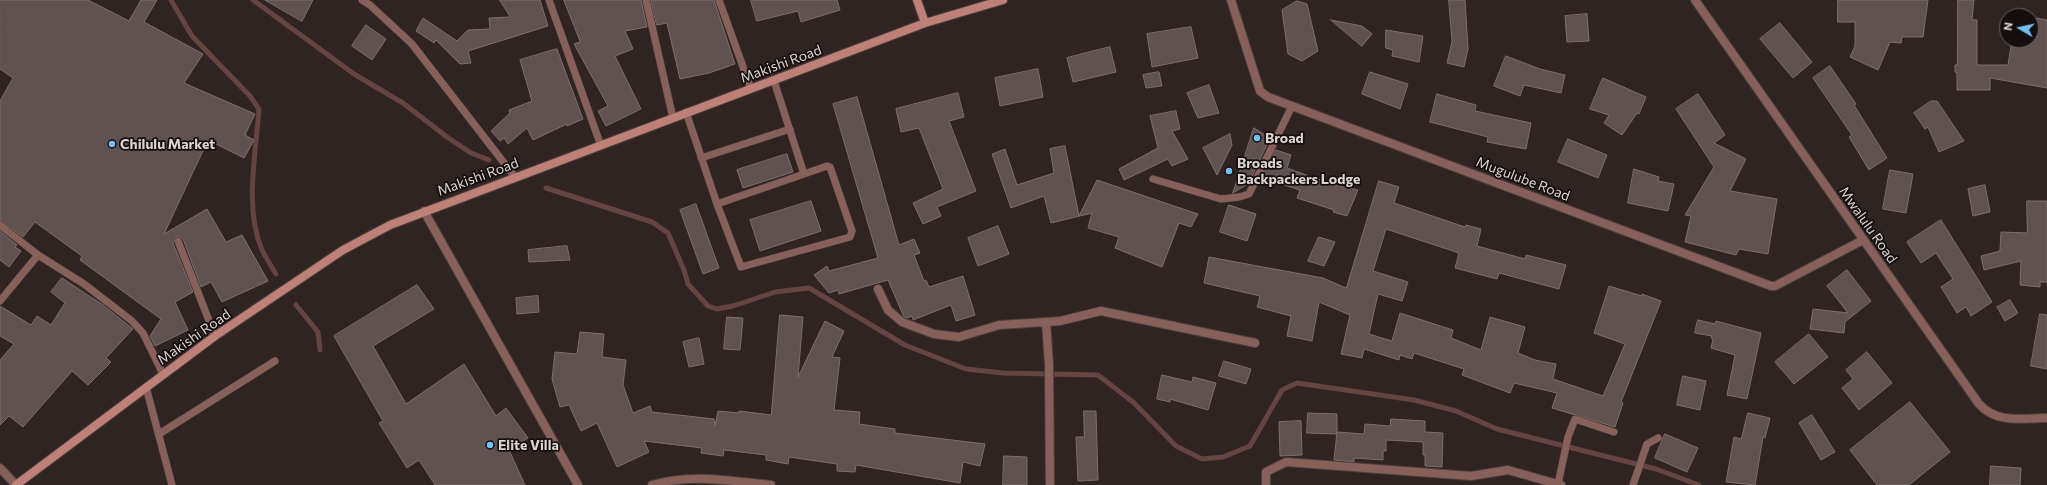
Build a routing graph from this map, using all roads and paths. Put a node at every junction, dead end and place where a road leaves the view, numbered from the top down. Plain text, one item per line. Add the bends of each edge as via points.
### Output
1 (362, 0) edge
2 (550, 0) edge
3 (646, 0) edge
4 (719, 0) edge
5 (918, 0) edge
6 (1003, 0) edge
7 (1231, 0) edge
8 (1695, 0) edge
9 (925, 23) junction
10 (774, 81) junction
11 (751, 89) junction
12 (1292, 106) junction
13 (686, 112) junction
14 (673, 118) junction
15 (790, 129) junction
16 (601, 146) junction
17 (702, 158) junction
18 (804, 174) junction
19 (516, 177) junction
20 (1153, 178) dead end
21 (717, 204) junction
22 (424, 211) junction
23 (0, 225) edge
24 (1863, 240) junction
25 (178, 241) dead end
26 (38, 255) junction
27 (878, 289) dead end
28 (0, 301) edge
29 (1046, 322) junction
30 (215, 336) junction
31 (1255, 343) dead end
32 (275, 361) dead end
33 (163, 374) junction
34 (146, 387) junction
35 (2047, 418) edge
36 (1614, 432) dead end
37 (159, 434) junction
38 (1658, 438) dead end
39 (0, 468) edge
40 (16, 485) edge
41 (172, 485) edge
42 (578, 485) edge
43 (652, 485) edge
44 (771, 485) edge
45 (1050, 485) edge
46 (1266, 485) edge
47 (1560, 485) edge
48 (1633, 485) edge

1 - 19 lane via 412,44
2 - 16 lane
3 - 14 lane
4 - 11 lane
5 - 9 main road
6 - 9 main road, Makishi Road
7 - 12 street, Mugulube Road via 1260,91 1268,97
8 - 24 street, Mwalulu Road
9 - 10 main road, Makishi Road
10 - 11 main road, Makishi Road
10 - 15 lane
11 - 13 main road, Makishi Road
12 - 20 lane via 1249,194 1221,199
12 - 24 street, Mugulube Road via 1771,286
13 - 14 main road, Makishi Road
13 - 17 lane
14 - 16 main road, Makishi Road
15 - 17 lane
15 - 18 lane
16 - 19 main road, Makishi Road
17 - 21 lane
18 - 21 lane
18 - 21 lane via 830,167 852,231 850,236 742,267
19 - 22 main road, Makishi Road
22 - 30 main road, Makishi Road via 390,225 343,250
22 - 42 street
23 - 26 lane
24 - 35 street, Mwalulu Road via 1985,411 2002,418
25 - 30 lane
26 - 28 lane
26 - 33 lane via 84,284 132,321 143,333
27 - 29 street via 888,310 902,322 934,334 959,337 999,325
29 - 31 street via 1101,311
29 - 45 street
30 - 33 main road, Makishi Road
32 - 37 lane
33 - 34 main road, Makishi Road
34 - 37 lane
34 - 40 main road, Makishi Road
36 - 47 lane via 1575,419 1568,437
37 - 41 lane
38 - 48 lane via 1647,444
39 - 40 street
43 - 44 street via 694,478
46 - 47 street via 1266,472 1286,462 1471,476 1508,470

